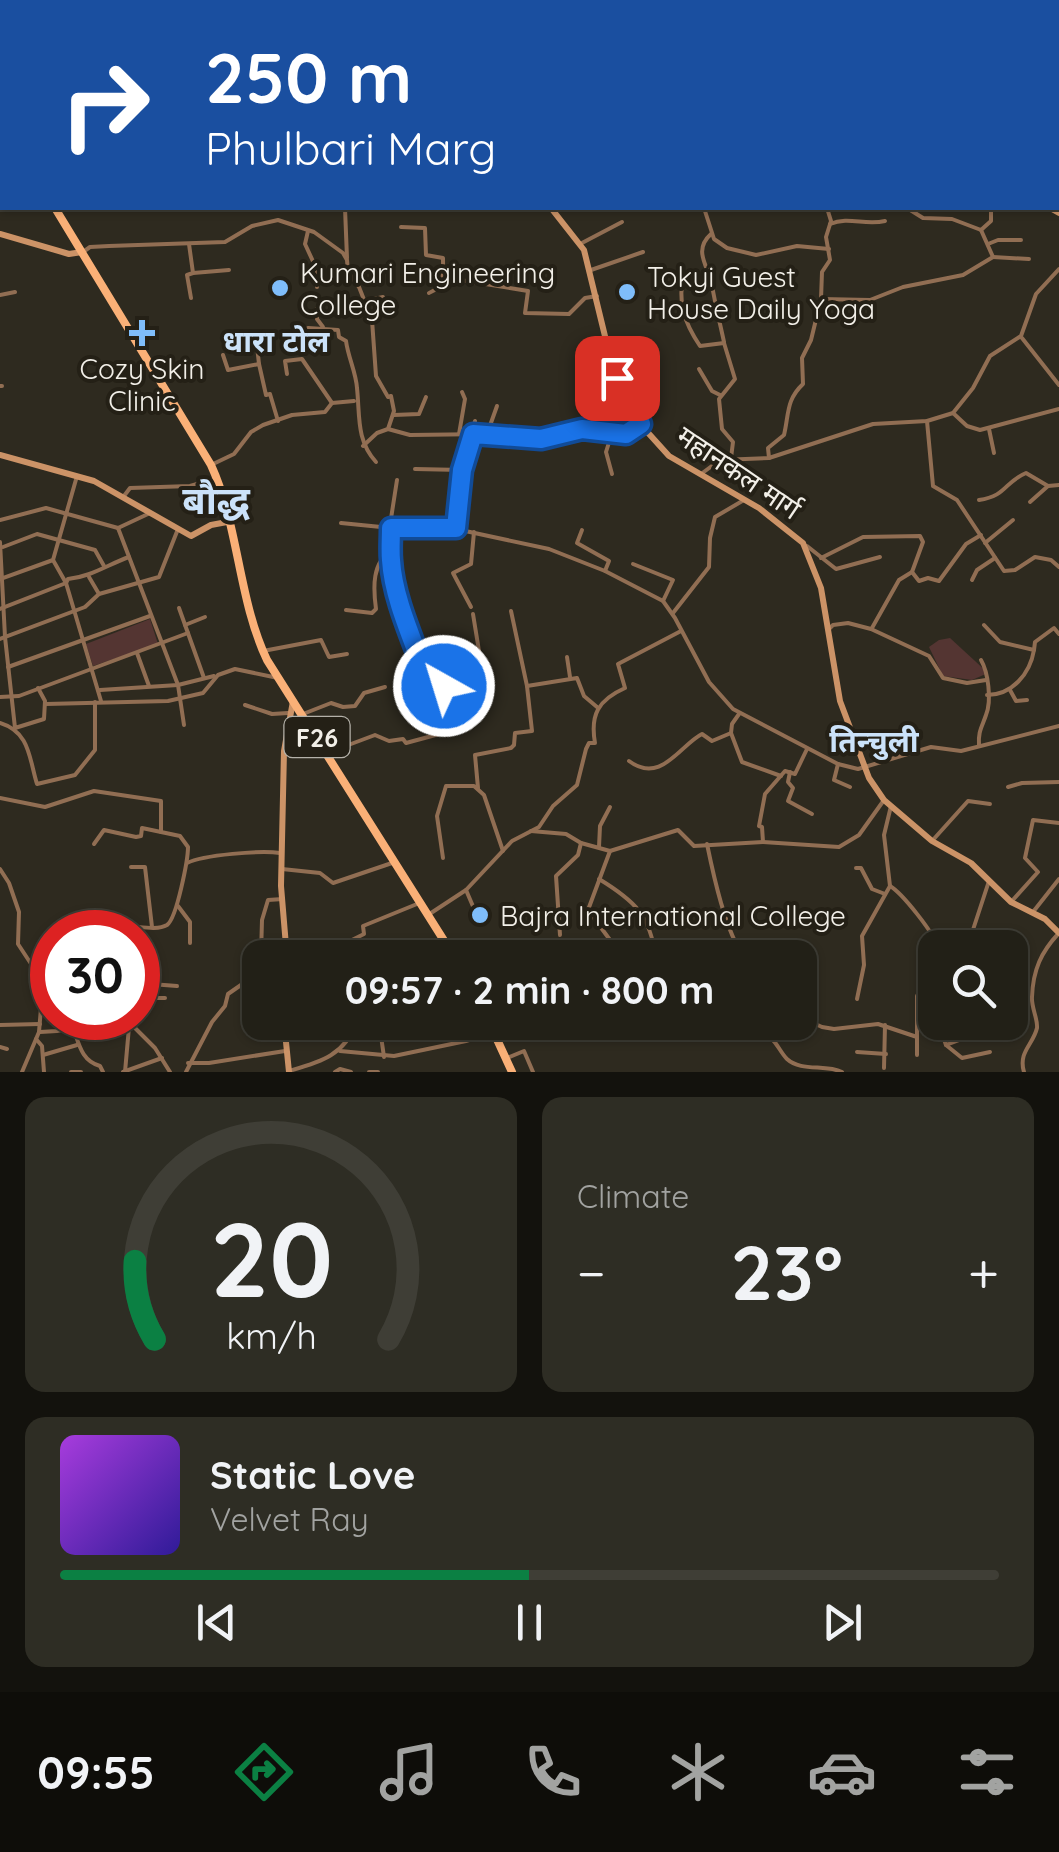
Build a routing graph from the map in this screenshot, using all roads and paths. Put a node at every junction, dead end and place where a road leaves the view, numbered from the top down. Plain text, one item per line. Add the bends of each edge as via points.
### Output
1 (56, 210) edge
2 (346, 210) edge
3 (553, 210) edge
4 (705, 210) edge
5 (827, 210) edge
6 (910, 210) edge
7 (991, 210) edge
8 (884, 220) dead end
9 (622, 222) dead end
10 (830, 224) junction
11 (402, 227) dead end
12 (981, 230) junction
13 (308, 231) junction
14 (0, 234) edge
15 (711, 234) junction
16 (1020, 240) dead end
17 (188, 244) junction
18 (580, 244) junction
19 (988, 244) junction
20 (829, 249) junction
21 (83, 252) junction
22 (642, 252) dead end
23 (994, 257) junction
24 (1029, 259) dead end
25 (347, 260) junction
26 (1059, 269) edge
27 (229, 270) dead end
28 (591, 270) junction
29 (192, 274) junction
30 (684, 274) dead end
31 (442, 277) junction
32 (317, 287) dead end
33 (15, 292) dead end
34 (429, 293) dead end
35 (0, 295) edge
36 (597, 296) junction
37 (383, 297) dead end
38 (191, 298) dead end
39 (820, 298) junction
40 (365, 301) junction
41 (317, 309) dead end
42 (323, 327) junction
43 (308, 328) dead end
44 (1021, 336) junction
45 (256, 337) dead end
46 (724, 343) junction
47 (223, 355) dead end
48 (610, 358) junction
49 (582, 362) dead end
50 (259, 364) junction
51 (699, 369) dead end
52 (287, 374) dead end
53 (1059, 385) edge
54 (462, 392) dead end
55 (720, 395) junction
56 (426, 397) dead end
57 (356, 401) junction
58 (332, 403) junction
59 (497, 406) dead end
60 (1056, 411) edge
61 (953, 413) junction
62 (394, 415) junction
63 (1059, 419) edge
64 (278, 421) junction
65 (475, 421) dead end
66 (927, 421) junction
67 (641, 424) junction
68 (388, 429) junction
69 (989, 429) junction
70 (612, 432) junction
71 (459, 434) junction
72 (473, 434) junction
73 (487, 434) junction
74 (363, 446) junction
75 (994, 453) dead end
76 (0, 455) edge
77 (731, 458) junction
78 (770, 458) junction
79 (376, 462) dead end
80 (211, 465) junction
81 (416, 470) dead end
82 (462, 470) junction
83 (612, 474) dead end
84 (700, 474) junction
85 (76, 476) junction
86 (217, 478) junction
87 (397, 480) dead end
88 (1059, 485) edge
89 (1048, 486) junction
90 (124, 496) junction
91 (744, 500) junction
92 (978, 500) dead end
93 (1030, 502) dead end
94 (151, 513) junction
95 (67, 514) junction
96 (0, 520) edge
97 (1013, 520) dead end
98 (228, 522) junction
99 (341, 522) dead end
100 (118, 528) junction
101 (178, 528) junction
102 (391, 528) junction
103 (456, 528) junction
104 (582, 530) dead end
105 (474, 532) junction
106 (981, 535) junction
107 (60, 539) junction
108 (985, 543) junction
109 (803, 544) junction
110 (0, 546) edge
111 (390, 554) junction
112 (128, 557) junction
113 (880, 557) dead end
114 (821, 558) junction
115 (995, 558) junction
116 (53, 560) junction
117 (633, 564) dead end
118 (104, 566) junction
119 (1059, 567) edge
120 (605, 571) junction
121 (912, 572) junction
122 (89, 577) junction
123 (1, 579) edge
124 (972, 580) dead end
125 (137, 582) junction
126 (66, 583) junction
127 (99, 594) junction
128 (662, 601) junction
129 (2, 608) edge
130 (178, 608) dead end
131 (346, 610) dead end
132 (510, 611) dead end
133 (73, 612) junction
134 (673, 613) junction
135 (150, 616) junction
136 (205, 617) dead end
137 (185, 625) junction
138 (984, 625) dead end
139 (871, 629) junction
140 (828, 630) junction
141 (681, 631) junction
142 (188, 634) junction
143 (1059, 634) edge
144 (2, 638) edge
145 (82, 641) junction
146 (160, 644) junction
147 (263, 651) junction
148 (479, 651) dead end
149 (1034, 652) junction
150 (136, 653) junction
151 (347, 654) dead end
152 (567, 657) dead end
153 (981, 660) dead end
154 (421, 663) junction
155 (8, 667) junction
156 (92, 669) junction
157 (402, 669) dead end
158 (464, 671) dead end
159 (218, 675) junction
160 (440, 675) junction
161 (204, 678) junction
162 (278, 678) junction
163 (570, 678) junction
164 (986, 680) junction
165 (178, 685) junction
166 (475, 686) dead end
167 (527, 686) junction
168 (149, 687) junction
169 (385, 687) dead end
170 (38, 688) junction
171 (100, 690) junction
172 (1010, 690) junction
173 (987, 696) junction
174 (0, 697) edge
175 (12, 697) junction
176 (180, 698) junction
177 (293, 700) junction
178 (1027, 700) dead end
179 (98, 701) junction
180 (46, 704) junction
181 (245, 705) dead end
182 (598, 707) junction
183 (288, 712) junction
184 (303, 714) junction
185 (739, 714) junction
186 (0, 724) edge
187 (184, 725) dead end
188 (1059, 726) edge
189 (14, 728) junction
190 (443, 733) dead end
191 (732, 733) junction
192 (978, 745) junction
193 (807, 748) junction
194 (327, 753) junction
195 (629, 761) dead end
196 (838, 764) junction
197 (861, 768) junction
198 (790, 772) junction
199 (782, 776) junction
200 (1059, 782) edge
201 (850, 787) dead end
202 (1008, 787) dead end
203 (478, 788) junction
204 (0, 798) edge
205 (884, 800) junction
206 (990, 804) dead end
207 (891, 806) junction
208 (610, 807) dead end
209 (812, 814) dead end
210 (1059, 822) edge
211 (532, 831) junction
212 (162, 832) junction
213 (932, 841) junction
214 (763, 842) junction
215 (94, 844) dead end
216 (581, 844) junction
217 (707, 844) junction
218 (599, 847) junction
219 (503, 851) junction
220 (610, 851) junction
221 (282, 854) junction
222 (443, 858) dead end
223 (397, 862) junction
224 (187, 863) junction
225 (132, 868) dead end
226 (856, 868) dead end
227 (282, 869) junction
228 (0, 870) edge
229 (599, 879) junction
230 (989, 882) junction
231 (1058, 882) edge
232 (890, 886) junction
233 (466, 890) junction
234 (885, 894) junction
235 (283, 899) junction
236 (1012, 902) junction
237 (422, 903) junction
238 (178, 906) junction
239 (150, 910) edge
240 (1033, 912) junction
241 (429, 914) junction
242 (478, 918) dead end
243 (160, 926) edge
244 (931, 930) edge
245 (974, 930) edge
246 (1059, 933) edge
247 (560, 936) dead end
248 (286, 940) edge
249 (352, 940) edge
250 (444, 940) edge
251 (610, 940) edge
252 (653, 940) edge
253 (735, 940) edge
254 (190, 944) dead end
255 (30, 961) edge
256 (160, 985) edge
257 (178, 986) dead end
258 (918, 994) edge
259 (160, 998) edge
260 (165, 998) dead end
261 (857, 999) dead end
262 (817, 1022) edge
263 (30, 1024) edge
264 (886, 1025) junction
265 (0, 1026) edge
266 (917, 1037) junction
267 (36, 1040) edge
268 (37, 1040) edge
269 (77, 1040) edge
270 (145, 1040) joint
271 (285, 1040) edge
272 (346, 1040) edge
273 (382, 1040) edge
274 (456, 1040) edge
275 (498, 1040) edge
276 (773, 1040) edge
277 (944, 1040) edge
278 (959, 1040) edge
279 (128, 1042) joint
280 (78, 1045) junction
281 (946, 1045) junction
282 (285, 1052) junction
283 (338, 1052) junction
284 (857, 1052) dead end
285 (990, 1052) dead end
286 (886, 1054) junction
287 (43, 1055) junction
288 (917, 1055) dead end
289 (384, 1057) junction
290 (162, 1058) junction
291 (507, 1058) junction
292 (188, 1063) junction
293 (884, 1068) dead end
294 (337, 1070) edge
295 (289, 1071) edge
296 (22, 1072) edge
297 (44, 1072) edge
298 (71, 1072) edge
299 (81, 1072) edge
300 (103, 1072) edge
301 (125, 1072) edge
302 (170, 1072) edge
303 (186, 1072) edge
304 (351, 1072) edge
305 (370, 1072) edge
306 (378, 1072) edge
307 (512, 1072) edge
308 (533, 1072) edge
309 (842, 1072) edge
310 (1024, 1072) edge

1 - 21 main road, F26
2 - 25 street
3 - 18 main road, महानकल मार्ग
4 - 15 street
5 - 10 street
6 - 12 street
7 - 12 street
8 - 10 street
9 - 18 street
10 - 20 street
11 - 31 street via 425,228 426,255 443,258
12 - 19 street
13 - 17 street via 278,220 230,241
13 - 25 street
13 - 32 street via 304,244
14 - 21 main road
15 - 20 street via 723,246 756,255 797,246
15 - 46 street via 701,258
16 - 19 street
17 - 21 street
17 - 29 street
18 - 28 main road, महानकल मार्ग
19 - 23 street
20 - 39 street
21 - 80 main road, F26
22 - 28 street
23 - 24 street
23 - 39 street via 963,275 870,300
25 - 40 street
26 - 44 street via 1036,294
27 - 29 street
28 - 36 main road, महानकल मार्ग
29 - 38 street
30 - 46 street via 688,327 700,346
31 - 34 street
31 - 36 street via 528,291 525,313 569,314
33 - 35 street
36 - 48 main road, महानकल मार्ग
37 - 40 street
39 - 78 street via 802,358 802,384 792,394 784,435 768,448
40 - 62 street via 376,376 392,396
41 - 42 street
42 - 43 street
42 - 57 street via 338,330 346,341
44 - 53 street
44 - 61 street via 990,356
45 - 50 street
46 - 55 street via 735,379
47 - 50 street via 228,370
48 - 49 street
48 - 67 main road, महानकल मार्ग
50 - 64 street
51 - 55 street
52 - 58 street via 286,361 302,358
54 - 71 street
55 - 77 street
56 - 62 street via 419,414
57 - 58 street
57 - 74 street
58 - 64 street via 325,412
59 - 73 street
60 - 63 street
60 - 69 street
61 - 66 street
61 - 69 street via 967,426
62 - 68 street
64 - 80 street via 250,432 234,454
65 - 72 street
66 - 78 street via 873,424
66 - 106 street via 933,486 956,500
67 - 70 street via 626,434
67 - 84 main road, महानकल मार्ग via 669,456
68 - 71 street
68 - 74 street
69 - 75 street
70 - 73 street via 582,429 541,439
70 - 83 street via 606,452
71 - 72 street
72 - 73 street
72 - 82 street
74 - 79 street
76 - 85 main road
77 - 78 street
77 - 84 street
80 - 86 main road, F26
81 - 82 street
82 - 103 street
84 - 91 main road, महानकल मार्ग
85 - 90 main road
85 - 95 street
86 - 90 street via 130,488
86 - 98 main road, F26
87 - 102 street
88 - 89 street
89 - 92 street via 1026,473 997,498
89 - 93 street
90 - 94 main road
91 - 109 main road, महानकल मार्ग
91 - 134 street via 715,516 709,566
94 - 100 street
94 - 101 main road
95 - 96 street via 46,508
95 - 100 street
95 - 107 street
97 - 108 street
98 - 101 main road via 195,536
98 - 147 main road, F26
99 - 102 street
100 - 112 street
101 - 125 street via 162,575
102 - 103 street
102 - 111 street
103 - 105 street
104 - 120 street via 577,544 609,561
105 - 120 street via 549,549
105 - 148 street via 471,564 453,573 472,610
106 - 108 street
106 - 121 street via 966,544 939,581 919,582
107 - 110 street via 37,534
107 - 116 street
107 - 118 street via 96,550
108 - 115 street
109 - 114 street
109 - 140 main road, महानकल मार्ग
110 - 123 street
111 - 131 street via 378,566 375,612
111 - 154 street
112 - 118 street
112 - 125 street
113 - 114 street via 836,568
114 - 121 street via 863,537 920,536
115 - 119 street via 1008,573 1035,557
115 - 124 street
116 - 123 street
116 - 126 street
117 - 128 street via 673,580
118 - 122 street
120 - 128 street
121 - 139 street via 896,584
122 - 126 street
122 - 127 street
123 - 129 street
125 - 127 street
125 - 135 street
126 - 129 street
126 - 133 street
127 - 133 street
128 - 134 street
129 - 144 street
130 - 137 street
132 - 167 street
133 - 144 street
133 - 145 street
134 - 141 street
135 - 145 street
135 - 146 street
136 - 137 street
137 - 142 street
138 - 149 street via 1000,642
139 - 140 street via 848,623
139 - 164 street via 929,656 943,678
140 - 197 main road, महानकल मार्ग via 840,702
141 - 182 street via 618,664 625,688
141 - 185 street via 709,682
142 - 146 street
142 - 161 street
143 - 149 street via 1050,629
144 - 155 street
145 - 155 street
145 - 156 street
146 - 150 street
146 - 165 street
147 - 151 street via 321,640 329,658
147 - 162 main road, F26
149 - 172 street
150 - 156 street
150 - 168 street
152 - 163 street
153 - 164 street
154 - 157 street
154 - 160 street via 436,664
155 - 175 street
156 - 170 street
156 - 171 street
158 - 160 street
159 - 161 street
159 - 162 street via 241,669
159 - 176 street via 203,693
160 - 166 street via 446,689
161 - 165 street
162 - 177 main road, F26
163 - 167 street
163 - 182 street via 578,679
164 - 173 street
165 - 168 street
165 - 176 street
167 - 203 street via 532,731 515,733 510,748 475,755
168 - 171 street
169 - 184 street via 364,694 355,706 331,703
170 - 175 street
170 - 180 street
171 - 179 street
172 - 173 street
172 - 178 street via 1016,701
173 - 192 street
174 - 175 street
175 - 189 street
176 - 179 street
176 - 187 street
177 - 183 main road
177 - 184 main road, F26
179 - 180 street
179 - 189 street via 95,750 70,778 37,784 27,746
180 - 189 street via 42,720
181 - 183 street
182 - 211 street via 595,743 586,748 577,784
183 - 221 main road
184 - 194 main road, F26
185 - 191 street
185 - 193 street
186 - 189 street
188 - 192 street
190 - 194 street via 406,743 375,736
191 - 195 street via 712,741 697,736 674,762 642,768
191 - 199 street via 742,762
192 - 197 street via 961,751 931,747
193 - 196 street
193 - 198 street via 795,774
194 - 223 main road, F26
196 - 197 street
196 - 201 street via 834,780
197 - 205 main road, महानकल मार्ग
198 - 199 street
198 - 209 street via 788,801
199 - 214 street via 761,806
200 - 202 street
203 - 219 street
203 - 222 street via 446,786 437,816
204 - 212 street via 51,806 94,792 161,801
205 - 207 main road, महानकल मार्ग
205 - 214 street via 859,835 840,848
206 - 213 street via 968,801
207 - 213 main road, महानकल मार्ग
207 - 232 street via 884,834
208 - 218 street
210 - 236 street via 1034,820 1025,858 1038,872
211 - 216 street via 566,834
211 - 219 street
212 - 215 street via 104,830
212 - 224 street via 184,838
213 - 230 main road, महानकल मार्ग via 971,862
214 - 217 street
216 - 218 street
216 - 247 street via 556,876
217 - 220 street via 691,845 678,830
217 - 253 street
218 - 220 street
219 - 233 street
220 - 229 street
221 - 224 street via 252,850
221 - 227 main road
223 - 227 street via 338,882
223 - 237 main road, F26
224 - 238 street
225 - 239 street via 145,867
226 - 234 street via 872,890
227 - 235 main road
228 - 255 street via 20,918 18,944
229 - 251 street via 588,910
229 - 252 street via 641,910
230 - 236 main road, महानकल मार्ग
230 - 245 street
231 - 240 street
232 - 234 street
232 - 244 street
233 - 241 street
233 - 242 street
234 - 261 street via 861,940
235 - 248 main road
235 - 292 street via 268,900 251,978 228,994
236 - 240 main road, महानकल मार्ग
237 - 241 main road, F26
237 - 249 street via 363,926 364,934
238 - 243 street
238 - 254 street via 190,922
240 - 246 main road, महानकल मार्ग
241 - 250 main road, F26
246 - 310 street via 1037,964 1036,1029 1025,1049
256 - 257 street
258 - 266 street
259 - 260 street
262 - 264 street via 834,1029
263 - 265 street
264 - 266 street
264 - 286 street
266 - 288 street
267 - 296 street
268 - 287 street
269 - 280 street
270 - 279 street
270 - 290 street
271 - 282 main road
272 - 283 street
273 - 289 street
274 - 289 street
275 - 291 main road
276 - 309 street via 790,1062
277 - 281 street
278 - 281 street
279 - 301 street
280 - 287 street
280 - 300 street
281 - 285 street via 962,1058
282 - 292 street
282 - 295 main road
283 - 289 street
283 - 294 street
283 - 295 street
284 - 286 street
286 - 293 street
287 - 297 street
290 - 301 street
290 - 302 street
291 - 307 main road
291 - 308 street via 524,1052
292 - 303 street
294 - 304 street
298 - 299 street
305 - 306 street

